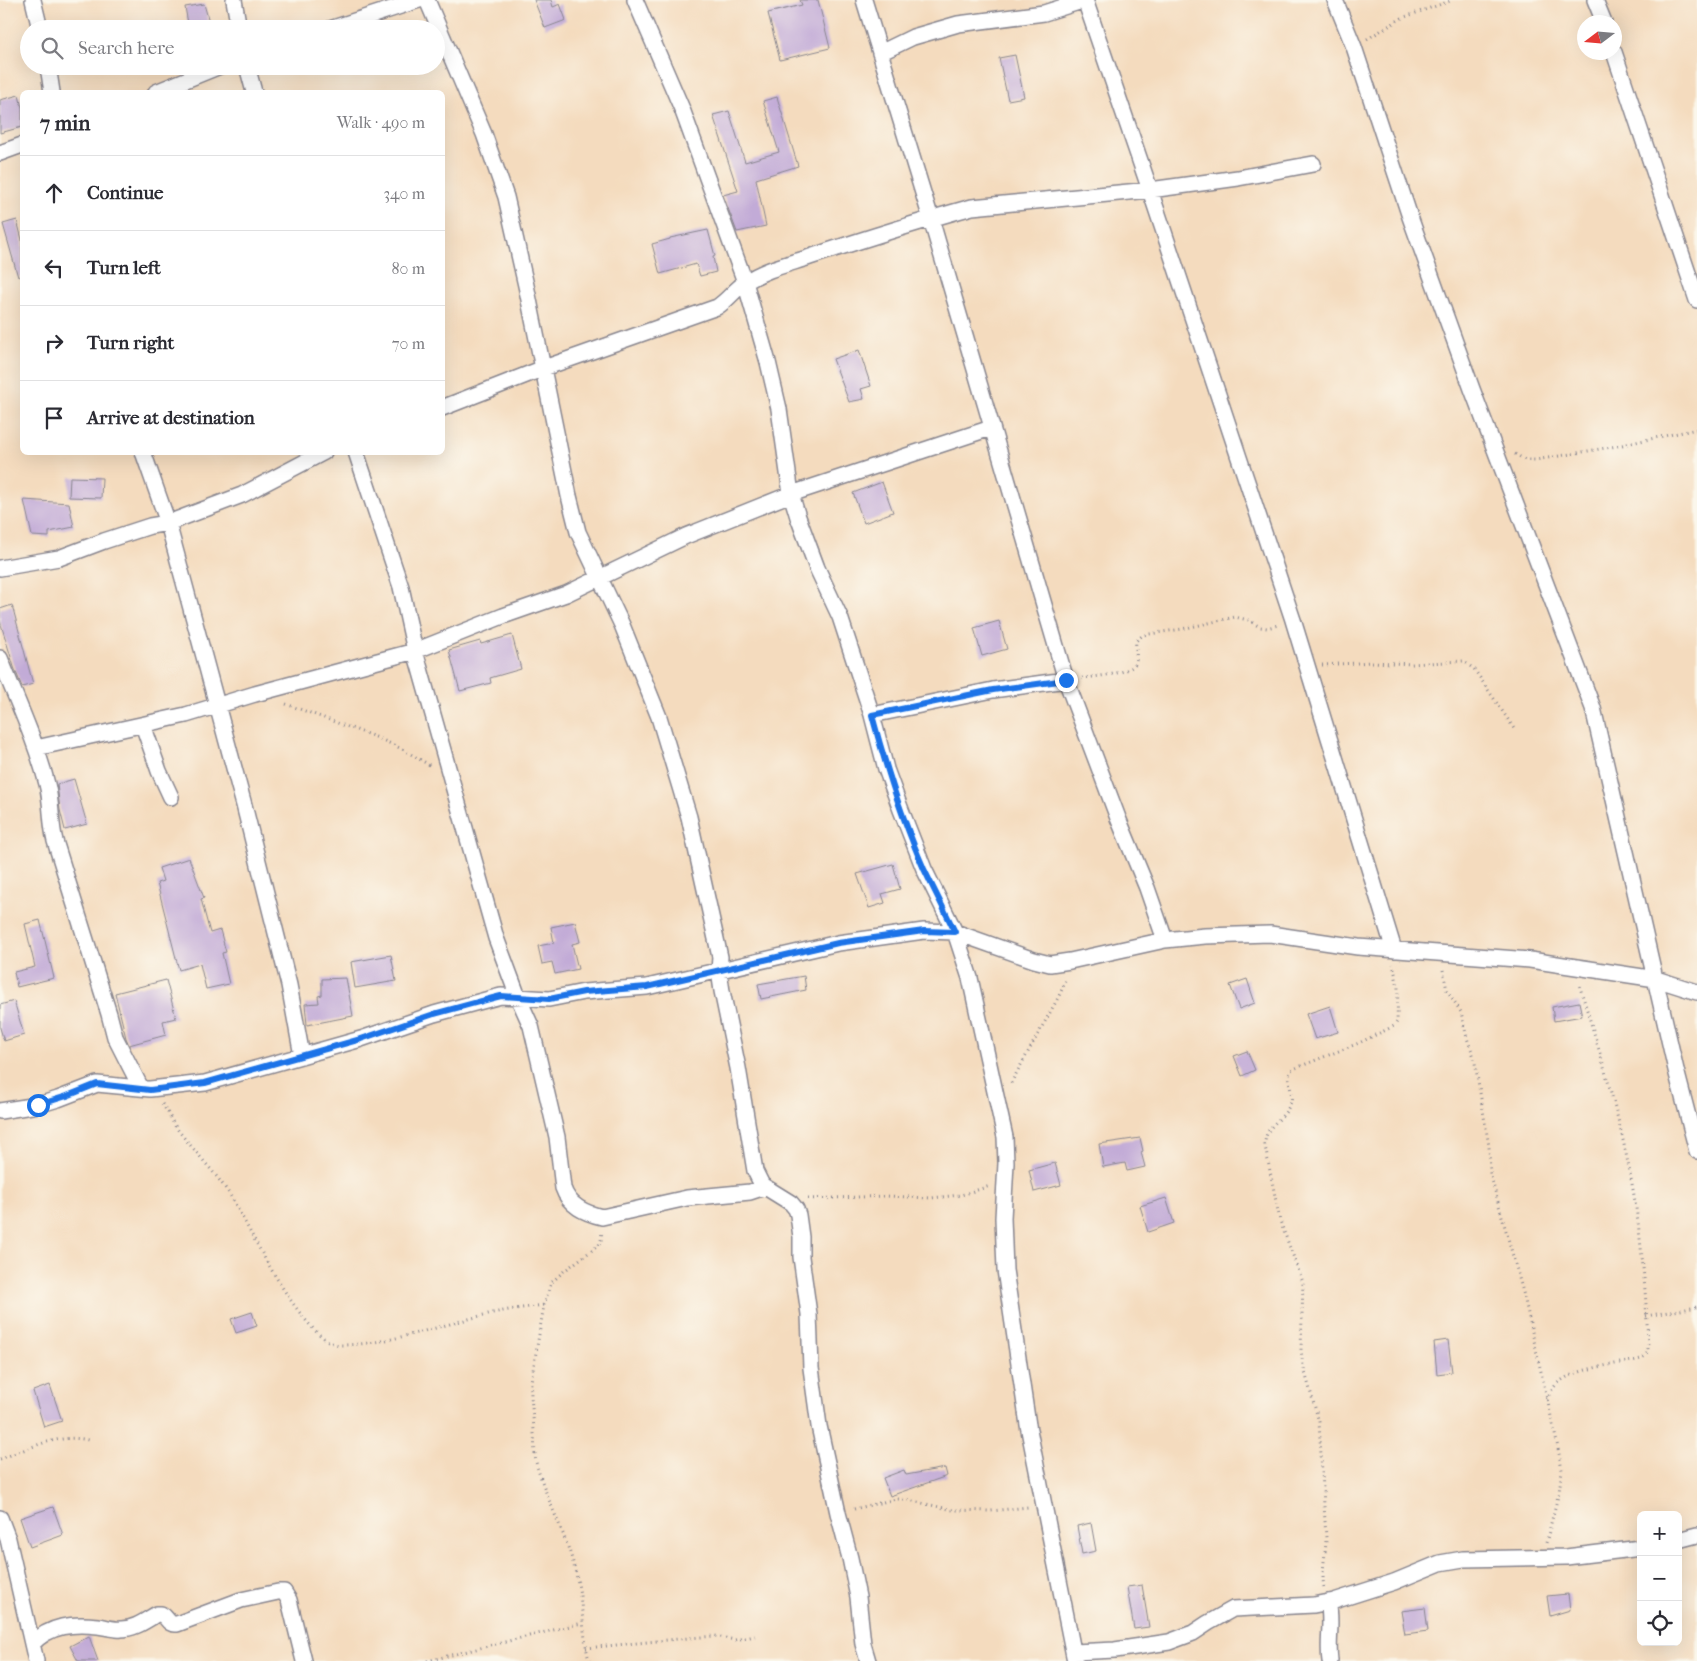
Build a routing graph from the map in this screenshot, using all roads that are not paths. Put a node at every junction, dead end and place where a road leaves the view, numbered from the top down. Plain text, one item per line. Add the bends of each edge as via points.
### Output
1 (33, 0) edge
2 (234, 0) edge
3 (419, 0) edge
4 (427, 0) edge
5 (635, 0) edge
6 (864, 0) edge
7 (1085, 0) edge
8 (1335, 0) edge
9 (1595, 0) edge
10 (1601, 15) edge
11 (38, 20) edge
12 (237, 20) edge
13 (358, 20) edge
14 (436, 20) edge
15 (445, 42) edge
16 (880, 52) junction
17 (1617, 60) edge
18 (49, 75) edge
19 (198, 75) edge
20 (249, 75) edge
21 (52, 90) edge
22 (161, 90) edge
23 (253, 90) edge
24 (20, 146) edge
25 (0, 153) edge
26 (1313, 164) dead end
27 (1150, 190) junction
28 (931, 220) junction
29 (744, 282) junction
30 (1697, 300) edge
31 (544, 368) junction
32 (445, 407) edge
33 (991, 428) junction
34 (144, 455) edge
35 (318, 455) edge
36 (357, 455) edge
37 (791, 494) junction
38 (168, 523) junction
39 (0, 568) edge
40 (600, 579) junction
41 (415, 651) junction
42 (0, 658) edge
43 (1066, 680) junction
44 (216, 705) junction
45 (872, 715) junction
46 (143, 725) junction
47 (36, 748) junction
48 (171, 797) dead end
49 (955, 932) junction
50 (1165, 940) junction
51 (1392, 949) junction
52 (719, 971) junction
53 (1656, 979) junction
54 (1697, 992) edge
55 (518, 997) junction
56 (302, 1056) junction
57 (146, 1089) junction
58 (0, 1111) edge
59 (1697, 1151) edge
60 (765, 1187) junction
61 (0, 1518) edge
62 (1697, 1535) edge
63 (1682, 1539) edge
64 (1637, 1548) edge
65 (1328, 1602) junction
66 (32, 1644) junction
67 (1075, 1656) edge
68 (36, 1661) edge
69 (304, 1661) edge
70 (868, 1661) edge
71 (1330, 1661) edge

1 - 11 street
2 - 12 street
3 - 13 street
4 - 14 street
5 - 29 street via 682,109
6 - 16 street
7 - 16 street via 1044,13 958,24
7 - 27 street
8 - 53 street via 1488,434 1593,708
9 - 10 street
15 - 31 street via 504,190
16 - 28 street
17 - 30 street
18 - 21 street
19 - 22 street
20 - 23 street
24 - 25 street
26 - 27 street
27 - 28 street via 972,207
27 - 51 street via 1293,620
28 - 29 street via 843,246
28 - 33 street
29 - 31 street via 717,307
29 - 37 street via 779,409
31 - 32 street
31 - 40 street via 578,532
33 - 37 street
33 - 43 street
34 - 38 street
35 - 38 street via 242,496
36 - 41 street via 401,587
37 - 40 street via 686,536
37 - 45 street via 817,568 840,617
38 - 39 street via 150,526 58,558
38 - 44 street
40 - 41 street
40 - 52 street via 641,669 674,764 702,871 720,957
41 - 44 street
41 - 55 street via 496,938
42 - 47 street
43 - 45 street via 993,690
43 - 50 street
44 - 46 street
44 - 56 street via 289,985
45 - 49 street via 901,810 924,869
46 - 47 street
46 - 48 street
47 - 57 street via 48,786 55,841 115,1037
49 - 50 street via 1050,964
49 - 52 street via 924,931 877,936
49 - 67 street via 970,978 1005,1137 1002,1218 1005,1270 1028,1425
50 - 51 street via 1270,934
51 - 53 street via 1530,960
52 - 55 street via 647,987 584,992 549,999
52 - 60 street via 744,1101 752,1163
53 - 54 street
53 - 59 street
55 - 56 street via 483,1000
55 - 60 street via 531,1026 566,1195 578,1208 602,1217 687,1198 750,1192
56 - 57 street via 205,1083
57 - 58 street via 97,1084 38,1105
60 - 70 street via 790,1202 798,1215 819,1426 850,1558
61 - 66 street via 8,1539
62 - 63 street
64 - 65 street via 1566,1557 1463,1559 1440,1563 1394,1582
65 - 67 street via 1234,1609 1193,1633 1169,1642
65 - 71 street
66 - 68 street
66 - 69 street via 49,1631 67,1625 122,1630 135,1627 157,1614 177,1624 241,1600 284,1592 289,1600

